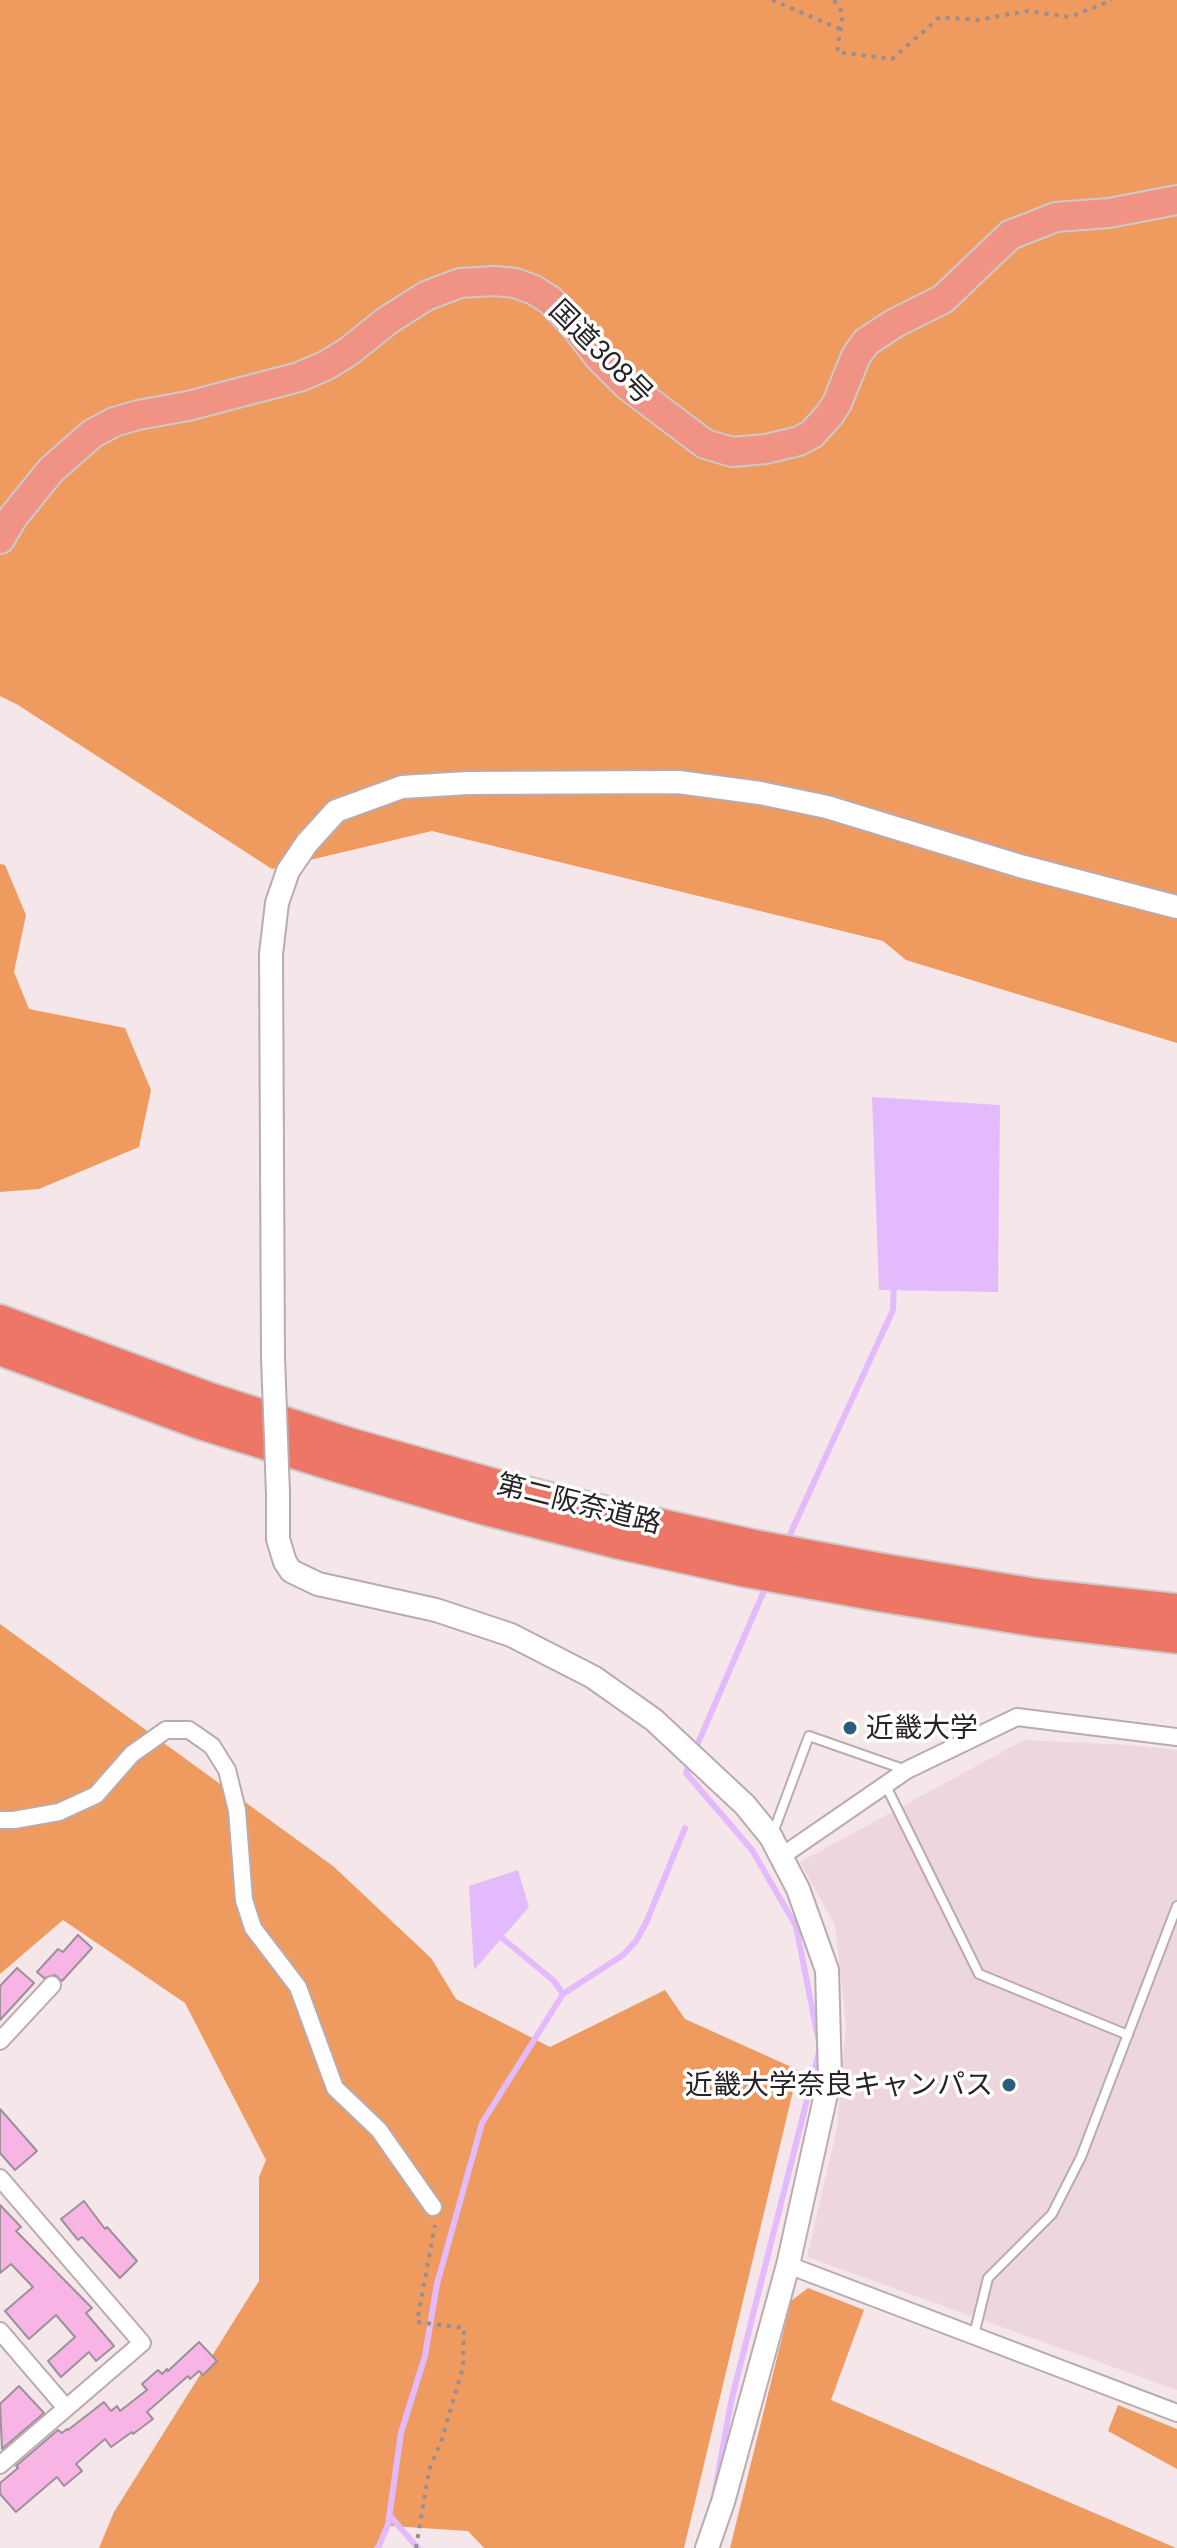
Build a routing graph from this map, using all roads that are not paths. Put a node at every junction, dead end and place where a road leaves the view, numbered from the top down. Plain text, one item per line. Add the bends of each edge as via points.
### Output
1 (1177, 200) edge
2 (0, 539) edge
3 (1177, 907) edge
4 (0, 1320) edge
5 (0, 1350) edge
6 (1177, 1609) edge
7 (1177, 1638) edge
8 (1177, 1737) edge
9 (907, 1770) junction
10 (885, 1784) junction
11 (0, 1820) edge
12 (777, 1847) junction
13 (1177, 1906) edge
14 (52, 1985) dead end
15 (1128, 2035) junction
16 (0, 2041) edge
17 (0, 2178) edge
18 (433, 2207) road end
19 (788, 2265) junction
20 (0, 2331) edge
21 (974, 2335) junction
22 (66, 2408) junction
23 (1177, 2413) edge
24 (0, 2465) edge
25 (707, 2548) edge

1 - 2 highway, 国道308号 via 1056,217 1010,235 943,299 866,342 830,414 799,441 732,452 705,444 620,379 550,300 515,283 460,283 426,296 348,352 299,377 138,415 92,434 51,470
3 - 12 street, bridge via 827,807 678,782 402,787 336,811 288,871 277,903 271,954 273,1357 278,1539 285,1562 291,1571 318,1584 436,1610 511,1635 593,1677 654,1720 745,1805
4 - 6 highway, 第二阪奈道路 via 349,1443 624,1516 883,1569 1036,1594
5 - 7 highway, 第二阪奈道路 via 200,1424 486,1510 616,1543 879,1596
8 - 9 street via 1017,1717
9 - 10 street
9 - 12 lane via 809,1736
10 - 12 street
10 - 15 lane via 979,1974
11 - 18 street via 59,1812 96,1795 132,1754 166,1730 189,1730 212,1746 227,1770 237,1810 244,1900 253,1928 298,1987 335,2088 379,2130
12 - 19 street via 827,1970 830,2076
13 - 15 lane
14 - 16 street
15 - 21 lane via 1081,2157 1052,2214 988,2278
17 - 22 street via 142,2343
19 - 21 street
19 - 25 street
20 - 22 street
21 - 23 street
22 - 24 street

